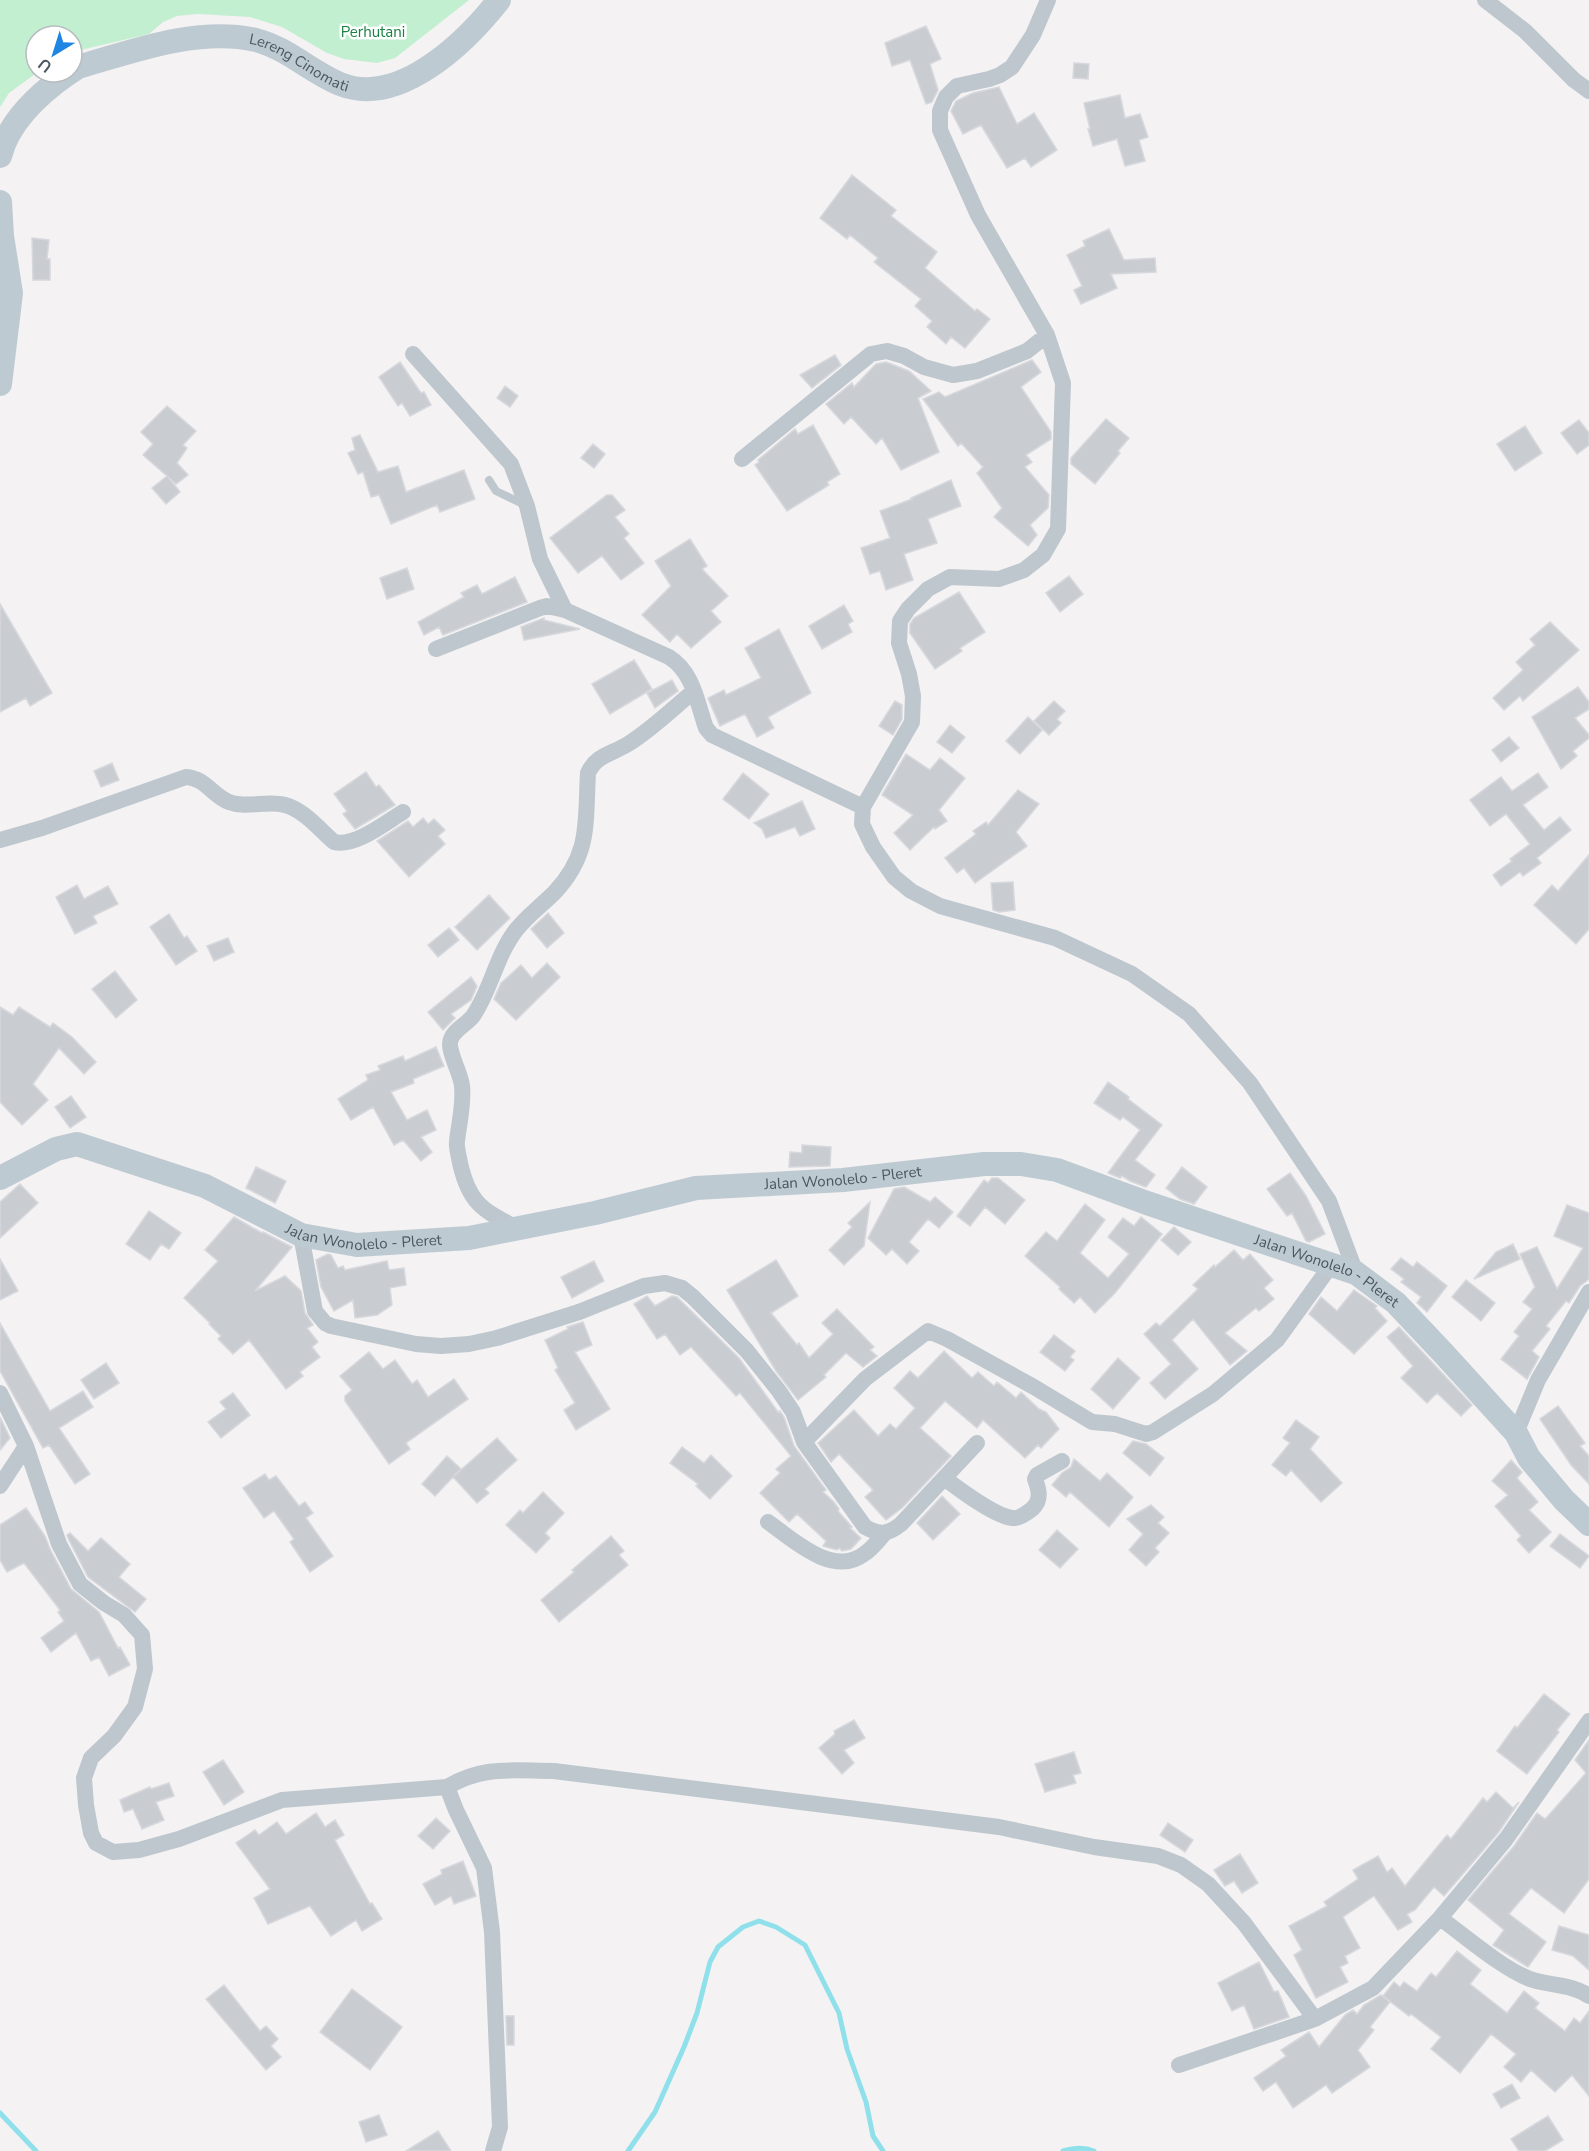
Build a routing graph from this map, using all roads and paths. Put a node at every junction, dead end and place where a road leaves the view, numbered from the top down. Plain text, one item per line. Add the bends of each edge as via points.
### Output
1 (499, 0) edge
2 (1048, 0) edge
3 (1485, 0) edge
4 (84, 65) edge
5 (53, 84) edge
6 (1589, 91) edge
7 (0, 156) edge
8 (0, 202) edge
9 (1047, 335) junction
10 (413, 354) dead end
11 (0, 384) edge
12 (742, 459) dead end
13 (489, 480) dead end
14 (527, 506) junction
15 (565, 610) junction
16 (436, 649) dead end
17 (693, 692) junction
18 (863, 807) junction
19 (403, 812) dead end
20 (0, 840) edge
21 (0, 1178) edge
22 (517, 1228) junction
23 (301, 1235) junction
24 (1332, 1264) junction
25 (1356, 1272) junction
26 (1589, 1292) edge
27 (0, 1393) edge
28 (1516, 1432) junction
29 (804, 1442) junction
30 (977, 1443) dead end
31 (26, 1446) junction
32 (1062, 1461) dead end
33 (944, 1478) junction
34 (0, 1486) edge
35 (768, 1522) dead end
36 (1589, 1524) edge
37 (885, 1534) junction
38 (1589, 1721) edge
39 (447, 1787) junction
40 (1440, 1918) junction
41 (1589, 1996) edge
42 (1315, 2019) junction
43 (1179, 2065) dead end
44 (493, 2151) edge

1 - 4 main road, Lereng Cinomati via 440,59 410,79 389,86 366,89 342,84 276,47 216,35 150,46
2 - 9 street via 1033,35 1012,67 989,79 957,86 940,111 940,130 978,215
3 - 6 street via 1525,31
5 - 7 main road, Lereng Cinomati via 22,114 3,143
8 - 11 main road via 11,293
9 - 12 street via 1027,351 977,371 953,375 887,351 871,354
9 - 18 street via 1063,383 1058,529 1043,555 1024,570 999,579 950,577 928,589 908,609 900,621 899,643 913,696 912,722
10 - 14 street via 511,464
13 - 14 lane via 496,491
14 - 15 street via 540,559
15 - 16 street via 540,608
15 - 17 street via 669,657 688,674
17 - 18 street via 712,735
17 - 22 street via 628,744 596,759 591,766 585,839 574,869 515,931 473,1017 451,1037 449,1048 462,1087 456,1144 464,1178 473,1198 488,1213
18 - 25 street via 862,824 873,847 894,876 911,891 940,906 1055,938 1132,974 1189,1014 1250,1083 1329,1201
19 - 20 street via 355,840 334,842 290,807 234,804 201,781 186,777
21 - 23 main road, Jalan Wonolelo - Pleret via 56,1149 77,1144 205,1186
22 - 23 main road, Jalan Wonolelo - Pleret via 469,1238 357,1245
22 - 24 main road, Jalan Wonolelo - Pleret via 696,1188 1022,1164 1057,1170
23 - 29 street via 315,1311 325,1323 416,1344 469,1344 579,1312 644,1286 665,1283 682,1288 747,1351 779,1391 793,1412
24 - 25 main road, Jalan Wonolelo - Pleret
24 - 29 street via 1276,1340 1213,1394 1153,1432 1146,1434 1115,1424 1092,1422 927,1331 865,1378
25 - 28 main road, Jalan Wonolelo - Pleret via 1396,1303
26 - 28 street via 1538,1380
27 - 31 street
28 - 36 main road, Jalan Wonolelo - Pleret via 1529,1458
29 - 37 street via 865,1527
30 - 33 street
31 - 34 street
31 - 39 street via 59,1544 81,1584 124,1615 142,1635 145,1669 135,1707 92,1758 84,1778 91,1833 96,1843 113,1852 139,1850 282,1800
32 - 33 street via 1037,1475 1039,1500 1030,1511 1015,1519 968,1496
33 - 37 street via 901,1524
35 - 37 street via 811,1552 845,1562 863,1555
38 - 40 street via 1506,1839
39 - 42 street via 489,1770 554,1771 999,1827 1158,1856 1181,1865 1208,1884 1244,1923
39 - 44 street via 484,1868 492,1932 500,2127
40 - 41 street via 1531,1980 1581,1990
40 - 42 street via 1372,1988
42 - 43 street

